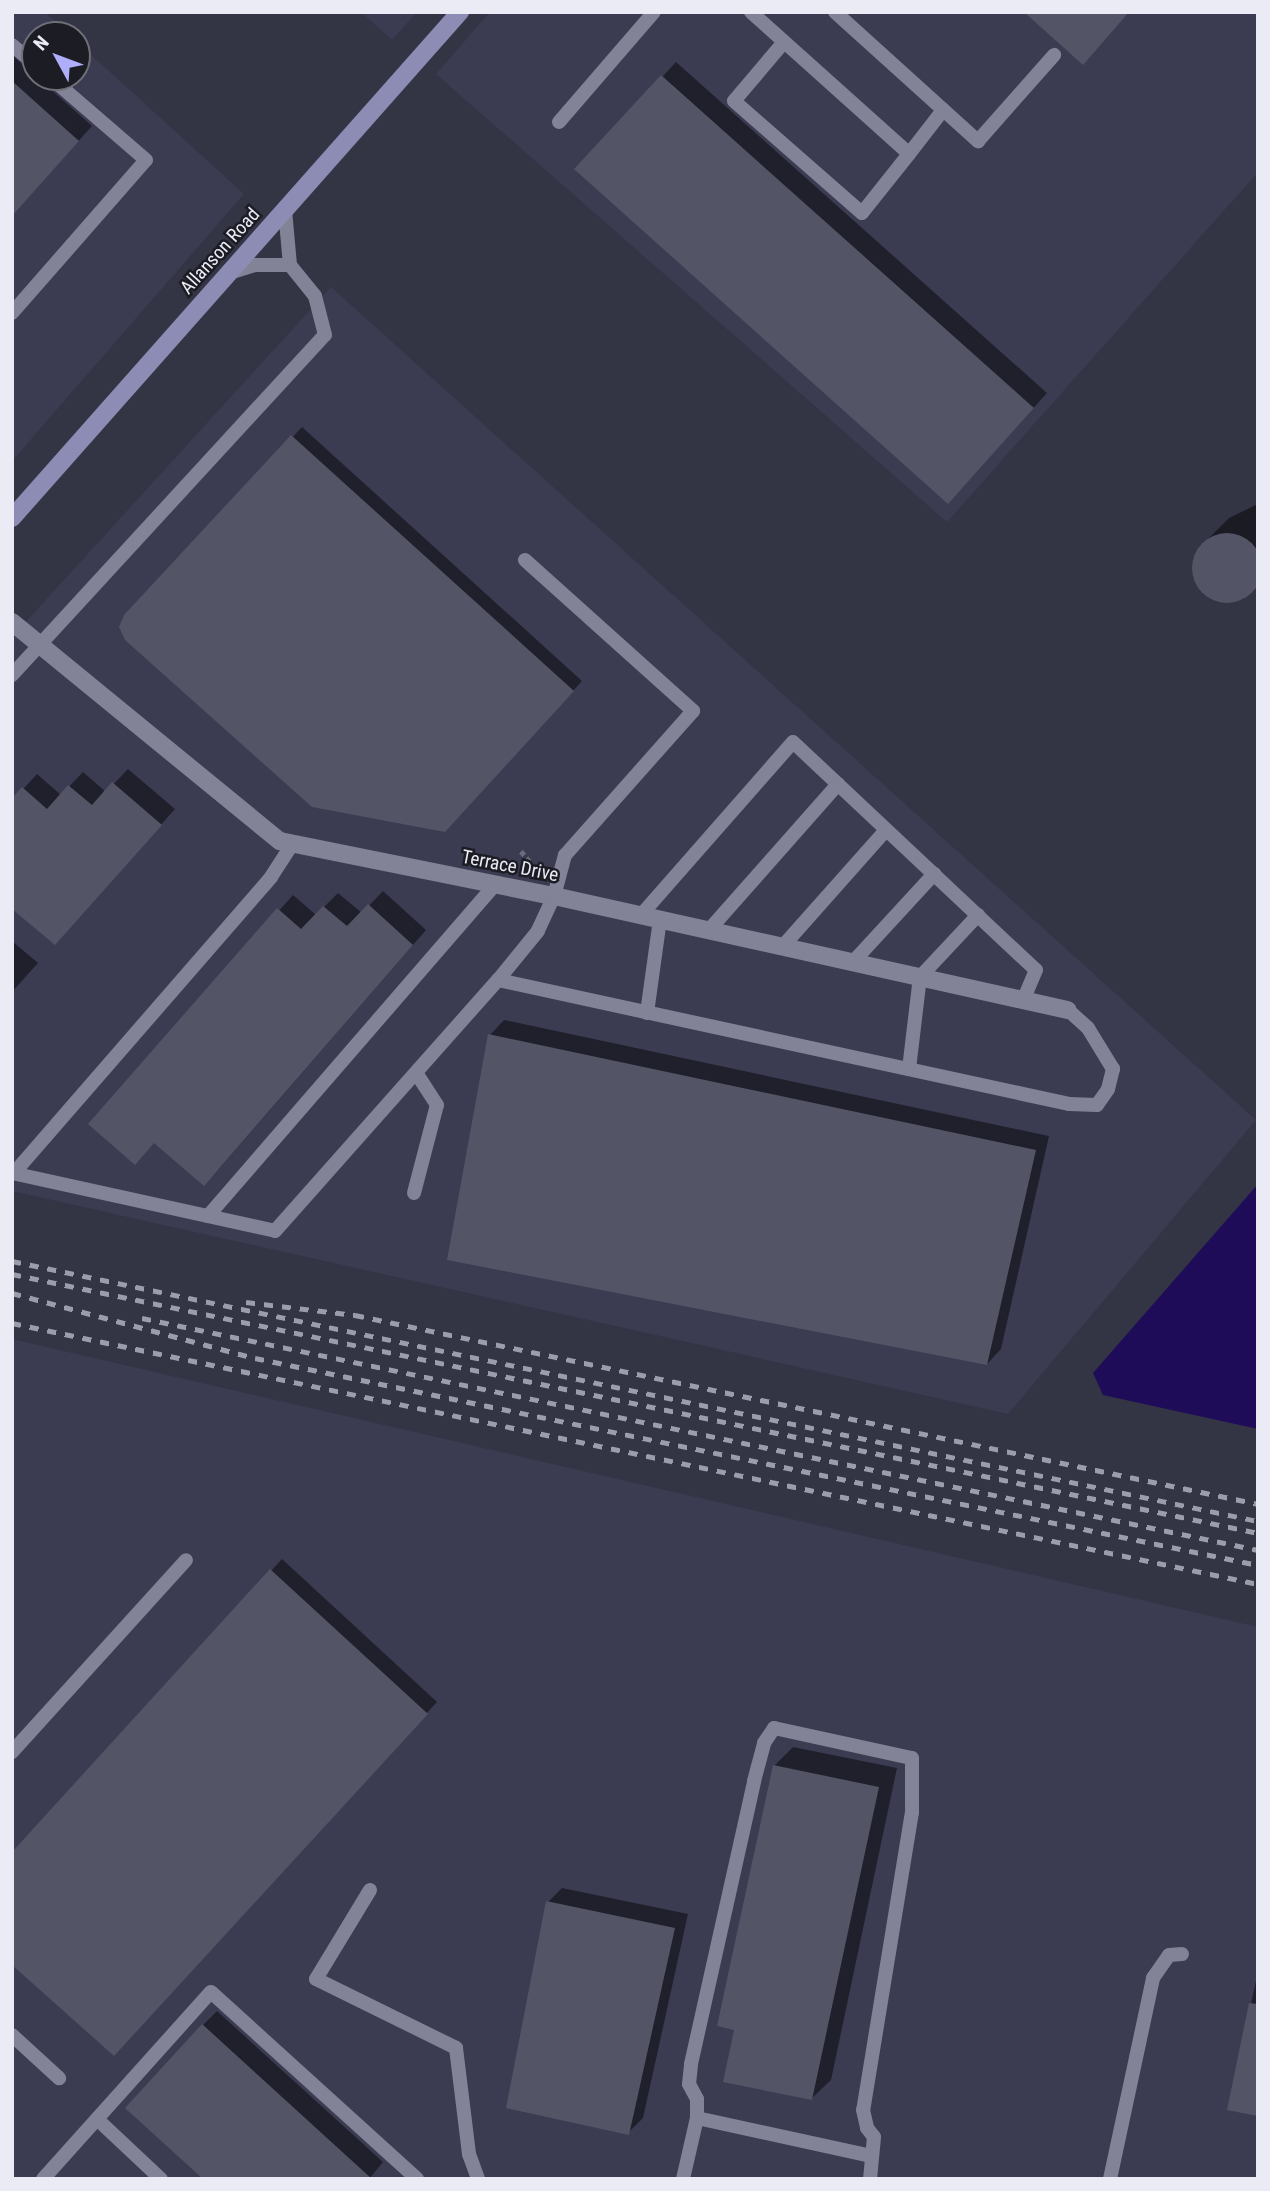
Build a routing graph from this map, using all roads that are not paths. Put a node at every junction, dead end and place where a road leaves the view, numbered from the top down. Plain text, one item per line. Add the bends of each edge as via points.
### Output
1 (460, 12) edge
2 (654, 12) edge
3 (751, 12) edge
4 (835, 12) edge
5 (784, 42) junction
6 (1054, 55) dead end
7 (66, 91) edge
8 (943, 110) junction
9 (559, 122) dead end
10 (909, 154) junction
11 (285, 210) junction
12 (290, 265) junction
13 (229, 273) junction
14 (12, 313) edge
15 (12, 518) edge
16 (525, 560) dead end
17 (12, 621) edge
18 (40, 643) junction
19 (12, 675) edge
20 (838, 784) junction
21 (886, 830) junction
22 (293, 844) junction
23 (934, 874) junction
24 (496, 884) junction
25 (554, 896) junction
26 (641, 915) junction
27 (978, 915) junction
28 (660, 919) junction
29 (709, 930) junction
30 (783, 946) junction
31 (853, 962) junction
32 (920, 977) junction
33 (498, 980) junction
34 (1023, 1000) junction
35 (1068, 1010) joint
36 (647, 1013) junction
37 (909, 1069) junction
38 (416, 1073) junction
39 (13, 1173) edge
40 (414, 1193) dead end
41 (208, 1216) junction
42 (186, 1560) dead end
43 (12, 1752) edge
44 (370, 1890) dead end
45 (1182, 1954) dead end
46 (12, 2035) edge
47 (58, 2078) dead end
48 (697, 2118) junction
49 (97, 2119) junction
50 (872, 2155) junction
51 (43, 2179) edge
52 (161, 2179) edge
53 (417, 2179) edge
54 (478, 2179) edge
55 (683, 2179) edge
56 (870, 2179) edge
57 (1110, 2179) edge

1 - 11 street, Allanson Road
2 - 9 lane
3 - 5 lane
4 - 8 lane
5 - 10 lane
5 - 10 lane via 734,101 862,213
6 - 8 lane via 978,141
7 - 14 lane via 146,160
8 - 10 lane
11 - 12 lane
11 - 13 street, Allanson Road
12 - 13 lane via 255,265
12 - 18 lane via 315,296 325,335
13 - 15 street, Allanson Road
16 - 25 lane via 693,711 565,855
17 - 18 street, Terrace Drive
18 - 19 lane
18 - 22 street, Terrace Drive via 243,813 280,841
20 - 21 lane
20 - 26 lane via 793,743
20 - 29 lane
21 - 23 lane
21 - 30 lane
22 - 24 street, Terrace Drive
22 - 39 lane via 271,877
23 - 27 lane
23 - 31 lane
24 - 25 street, Terrace Drive
24 - 41 lane
25 - 26 street, Terrace Drive
25 - 33 lane via 538,931
26 - 28 street, Terrace Drive
27 - 32 lane
27 - 34 lane via 1036,970
28 - 29 street, Terrace Drive
28 - 36 lane
29 - 30 street, Terrace Drive
30 - 31 street, Terrace Drive
31 - 32 street, Terrace Drive
32 - 34 street, Terrace Drive
32 - 37 lane
33 - 36 lane
33 - 38 lane
34 - 35 street, Terrace Drive
35 - 37 lane via 1094,1036 1112,1069 1108,1089 1097,1105 1069,1104
36 - 37 lane
38 - 40 lane via 437,1105
38 - 41 lane via 275,1231
39 - 41 lane
42 - 43 lane
44 - 54 lane via 316,1979 456,2048 469,2154
45 - 57 lane via 1169,1955 1153,1978
46 - 47 lane
48 - 50 lane
48 - 50 lane via 691,2064 768,1734 774,1728 902,1753 912,1758 912,1812 863,2110 874,2137
48 - 55 lane
49 - 51 lane
49 - 52 lane
49 - 53 lane via 211,1992
50 - 56 lane

